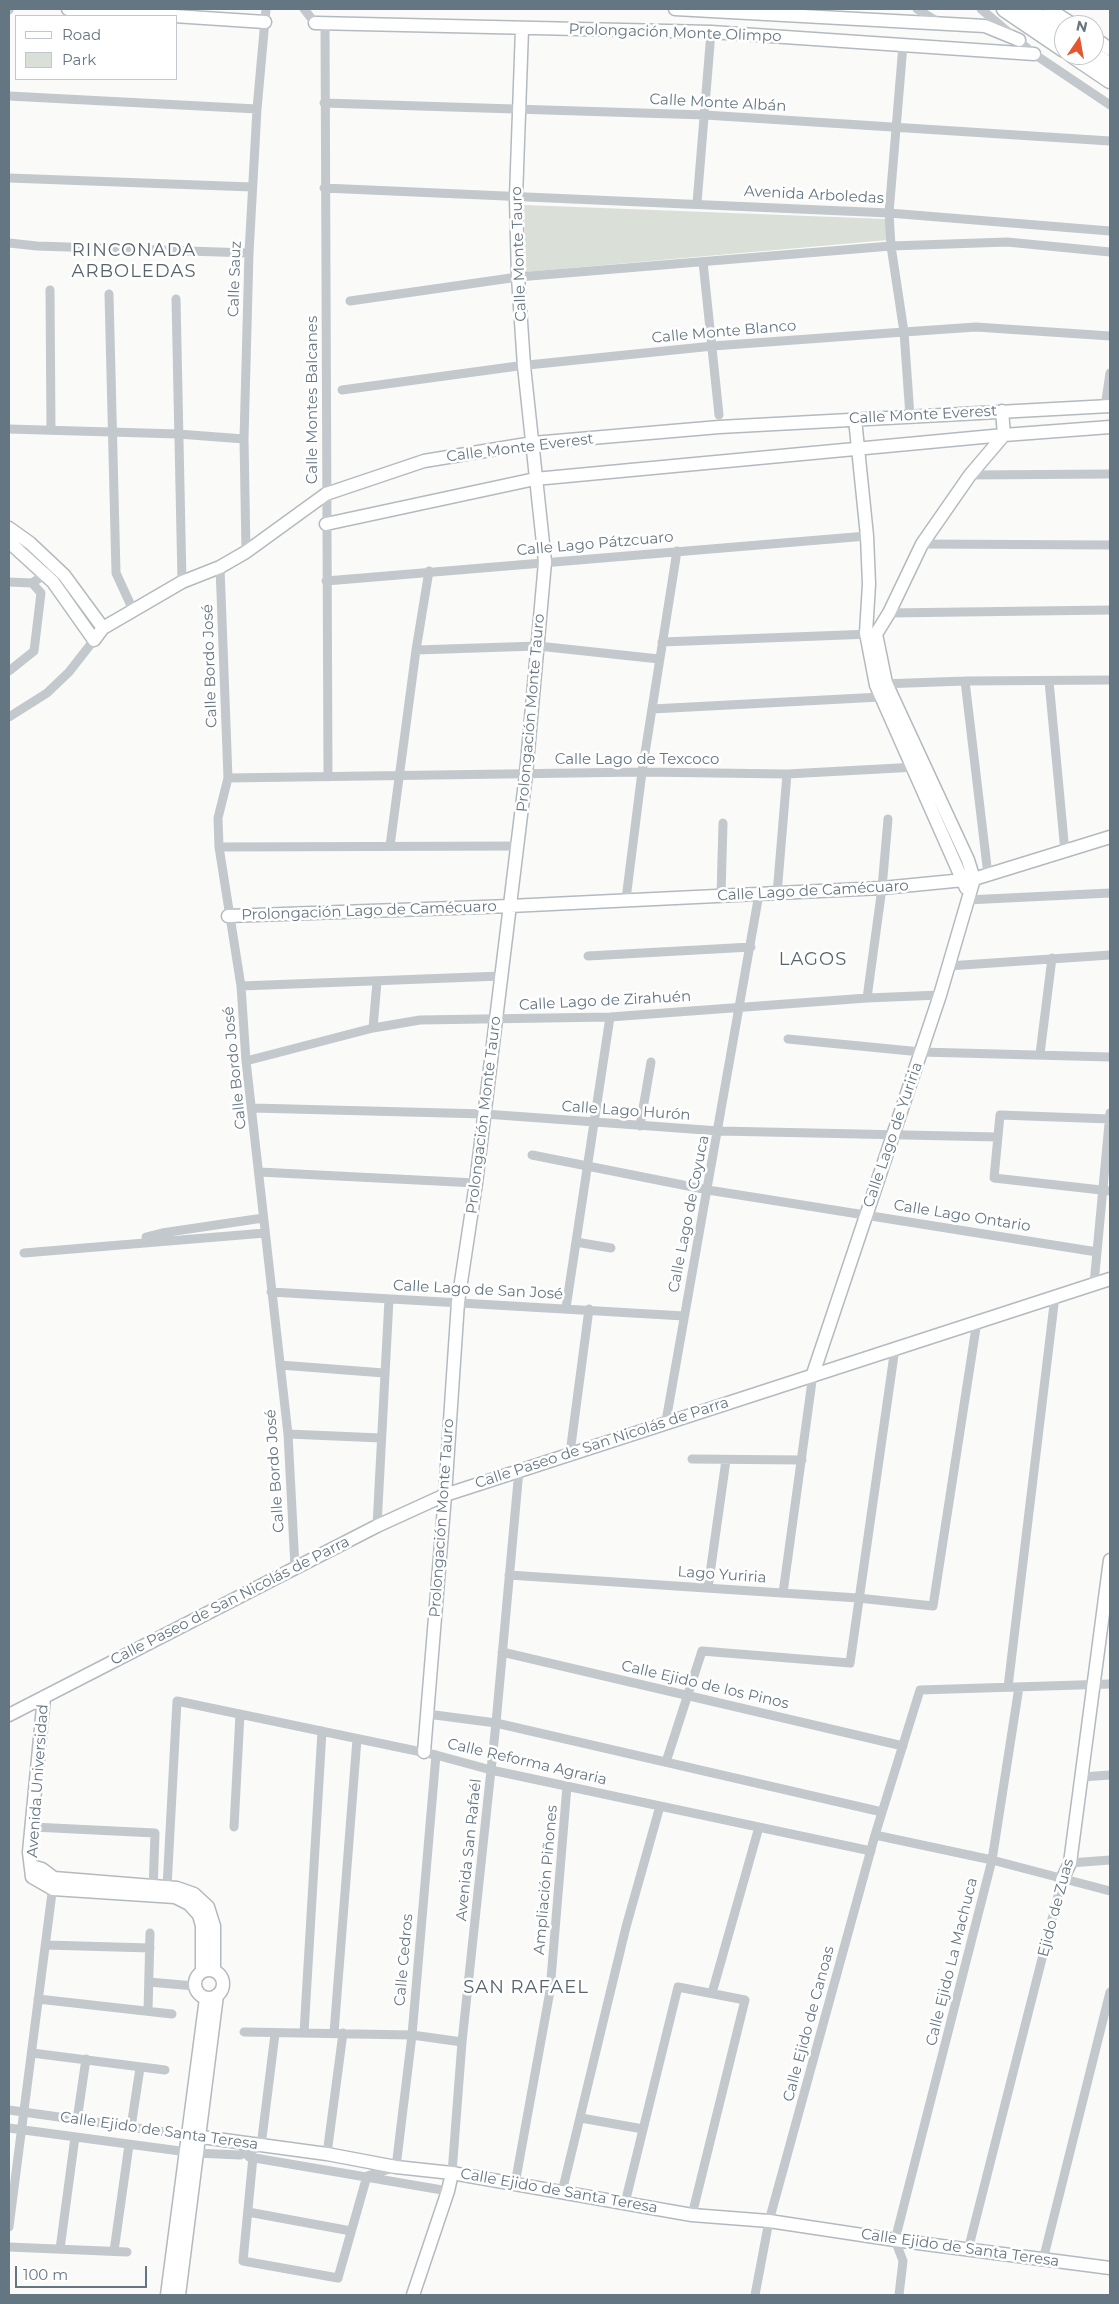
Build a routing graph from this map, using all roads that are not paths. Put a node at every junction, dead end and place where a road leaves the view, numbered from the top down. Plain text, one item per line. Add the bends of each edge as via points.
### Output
1 (68, 9) edge
2 (304, 9) edge
3 (675, 9) edge
4 (708, 9) edge
5 (917, 9) edge
6 (981, 9) edge
7 (1005, 9) edge
8 (1026, 9) edge
9 (155, 12) edge
10 (266, 15) edge
11 (940, 22) junction
12 (320, 23) junction
13 (1054, 27) edge
14 (522, 29) junction
15 (711, 32) junction
16 (1019, 40) junction
17 (1054, 42) edge
18 (903, 45) junction
19 (1104, 53) edge
20 (1034, 54) junction
21 (1088, 65) edge
22 (1110, 66) edge
23 (1110, 80) edge
24 (9, 96) edge
25 (324, 103) junction
26 (1110, 105) edge
27 (257, 109) junction
28 (519, 110) junction
29 (705, 115) junction
30 (898, 127) junction
31 (1110, 141) edge
32 (9, 178) edge
33 (252, 187) junction
34 (324, 188) junction
35 (516, 197) junction
36 (697, 203) junction
37 (890, 213) junction
38 (1110, 231) edge
39 (9, 243) edge
40 (891, 246) junction
41 (1110, 252) edge
42 (249, 253) junction
43 (703, 262) junction
44 (518, 277) junction
45 (50, 290) dead end
46 (109, 294) dead end
47 (176, 299) dead end
48 (350, 301) dead end
49 (904, 332) junction
50 (1110, 336) edge
51 (713, 346) junction
52 (524, 366) junction
53 (1110, 373) edge
54 (342, 390) dead end
55 (1108, 407) edge
56 (1002, 411) junction
57 (720, 416) dead end
58 (910, 416) junction
59 (855, 419) junction
60 (1110, 427) edge
61 (9, 429) edge
62 (51, 430) junction
63 (114, 432) junction
64 (178, 434) junction
65 (1004, 435) junction
66 (244, 439) junction
67 (533, 443) junction
68 (858, 449) junction
69 (1110, 474) edge
70 (970, 475) junction
71 (535, 479) junction
72 (326, 494) junction
73 (326, 524) junction
74 (9, 528) edge
75 (867, 536) junction
76 (9, 542) edge
77 (922, 544) junction
78 (1110, 545) edge
79 (677, 551) junction
80 (246, 552) junction
81 (545, 562) junction
82 (220, 567) junction
83 (429, 571) junction
84 (54, 574) junction
85 (326, 581) junction
86 (9, 582) edge
87 (32, 582) junction
88 (182, 582) junction
89 (41, 593) junction
90 (133, 610) junction
91 (1110, 610) edge
92 (889, 613) junction
93 (103, 628) junction
94 (871, 634) junction
95 (94, 640) junction
96 (662, 642) junction
97 (538, 646) junction
98 (416, 650) junction
99 (659, 659) junction
100 (9, 672) edge
101 (965, 680) junction
102 (1110, 680) edge
103 (1049, 681) junction
104 (881, 688) junction
105 (652, 709) junction
106 (13, 711) edge
107 (9, 717) edge
108 (919, 766) junction
109 (642, 772) junction
110 (526, 774) junction
111 (787, 774) junction
112 (328, 777) junction
113 (398, 777) junction
114 (228, 778) junction
115 (888, 819) dead end
116 (723, 823) dead end
117 (1110, 837) edge
118 (390, 846) junction
119 (518, 846) junction
120 (219, 847) junction
121 (1066, 852) junction
122 (988, 875) junction
123 (969, 880) junction
124 (882, 888) junction
125 (1110, 893) edge
126 (759, 894) junction
127 (778, 894) junction
128 (721, 896) junction
129 (968, 898) junction
130 (626, 899) junction
131 (510, 906) junction
132 (228, 916) junction
133 (751, 947) junction
134 (1110, 955) edge
135 (588, 956) dead end
136 (1052, 958) junction
137 (948, 966) junction
138 (502, 976) junction
139 (377, 982) junction
140 (241, 986) junction
141 (940, 996) junction
142 (867, 998) junction
143 (738, 1008) junction
144 (610, 1017) junction
145 (497, 1020) junction
146 (373, 1028) junction
147 (788, 1039) dead end
148 (921, 1052) junction
149 (1040, 1054) junction
150 (1110, 1057) edge
151 (246, 1062) junction
152 (651, 1062) dead end
153 (253, 1108) junction
154 (1110, 1113) edge
155 (485, 1114) junction
156 (1110, 1119) edge
157 (594, 1124) junction
158 (640, 1126) junction
159 (719, 1131) junction
160 (894, 1134) junction
161 (998, 1138) junction
162 (532, 1155) dead end
163 (587, 1166) junction
164 (259, 1172) junction
165 (476, 1183) junction
166 (708, 1190) junction
167 (1107, 1191) edge
168 (866, 1215) junction
169 (264, 1218) junction
170 (265, 1234) junction
171 (576, 1242) junction
172 (126, 1243) junction
173 (611, 1248) dead end
174 (24, 1252) dead end
175 (1097, 1252) junction
176 (1110, 1279) edge
177 (1094, 1284) junction
178 (272, 1292) junction
179 (1055, 1296) junction
180 (389, 1299) junction
181 (458, 1302) junction
182 (566, 1308) junction
183 (589, 1309) junction
184 (684, 1316) junction
185 (977, 1322) junction
186 (895, 1348) junction
187 (280, 1366) junction
188 (384, 1373) junction
189 (813, 1374) junction
190 (666, 1422) junction
191 (288, 1434) junction
192 (381, 1438) junction
193 (570, 1453) junction
194 (692, 1459) dead end
195 (726, 1460) junction
196 (802, 1460) junction
197 (519, 1470) junction
198 (445, 1495) junction
199 (377, 1526) junction
200 (1110, 1560) edge
201 (295, 1567) junction
202 (509, 1575) junction
203 (708, 1588) junction
204 (783, 1593) junction
205 (858, 1598) junction
206 (502, 1652) junction
207 (1095, 1684) junction
208 (1110, 1684) edge
209 (1008, 1687) junction
210 (1019, 1687) junction
211 (687, 1695) junction
212 (44, 1697) junction
213 (240, 1714) junction
214 (427, 1714) junction
215 (9, 1715) edge
216 (496, 1723) junction
217 (322, 1731) junction
218 (357, 1738) junction
219 (903, 1746) junction
220 (430, 1754) junction
221 (666, 1762) junction
222 (491, 1770) junction
223 (1110, 1775) edge
224 (1082, 1777) junction
225 (568, 1786) junction
226 (660, 1806) junction
227 (882, 1812) junction
228 (33, 1827) junction
229 (759, 1827) junction
230 (234, 1828) dead end
231 (876, 1835) junction
232 (871, 1851) junction
233 (992, 1860) junction
234 (1110, 1860) edge
235 (1070, 1863) junction
236 (1062, 1880) junction
237 (53, 1884) junction
238 (167, 1887) junction
239 (153, 1891) junction
240 (1110, 1891) edge
241 (150, 1933) dead end
242 (46, 1945) junction
243 (150, 1948) junction
244 (208, 1970) junction
245 (149, 1982) junction
246 (194, 1986) junction
247 (1110, 1992) edge
248 (712, 1993) junction
249 (212, 1996) junction
250 (38, 1999) junction
251 (148, 2012) junction
252 (172, 2014) dead end
253 (1107, 2020) edge
254 (244, 2032) dead end
255 (304, 2033) junction
256 (338, 2033) junction
257 (275, 2034) junction
258 (412, 2035) junction
259 (462, 2042) junction
260 (32, 2053) junction
261 (86, 2059) junction
262 (140, 2068) junction
263 (165, 2070) dead end
264 (9, 2110) edge
265 (23, 2112) junction
266 (581, 2118) junction
267 (77, 2120) junction
268 (131, 2127) junction
269 (9, 2128) edge
270 (643, 2129) junction
271 (20, 2130) junction
272 (193, 2136) junction
273 (75, 2137) junction
274 (129, 2145) junction
275 (261, 2146) junction
276 (190, 2153) junction
277 (327, 2154) junction
278 (240, 2155) junction
279 (253, 2157) junction
280 (396, 2167) junction
281 (452, 2173) junction
282 (367, 2176) junction
283 (516, 2184) junction
284 (448, 2192) junction
285 (562, 2192) junction
286 (625, 2203) junction
287 (248, 2212) junction
288 (692, 2215) junction
289 (769, 2221) junction
290 (9, 2227) edge
291 (351, 2231) junction
292 (895, 2240) junction
293 (9, 2247) edge
294 (60, 2249) junction
295 (968, 2250) junction
296 (114, 2251) junction
297 (127, 2252) dead end
298 (1043, 2260) junction
299 (1110, 2268) edge
300 (168, 2295) edge
301 (179, 2295) edge
302 (413, 2295) edge
303 (755, 2295) edge
304 (899, 2295) edge

1 - 9 street
2 - 12 street
3 - 4 street
4 - 11 street
5 - 11 street
6 - 16 street
7 - 17 highway
8 - 13 highway
9 - 10 street
10 - 27 street, Calle Sauz
11 - 16 street via 985,26
12 - 14 street, Prolongación Monte Olimpo
12 - 25 street, Calle Montes Balcanes
14 - 15 street, Prolongación Monte Olimpo
14 - 28 street, Calle Monte Tauro
15 - 18 street, Prolongación Monte Olimpo
15 - 29 street
16 - 20 street
18 - 20 street, Prolongación Monte Olimpo
18 - 30 street
19 - 22 highway
20 - 26 street
21 - 23 highway
24 - 27 street
25 - 28 street, Calle Monte Albán
25 - 34 street, Calle Montes Balcanes
27 - 33 street, Calle Sauz
28 - 29 street, Calle Monte Albán
28 - 35 street, Calle Monte Tauro
29 - 30 street, Calle Monte Albán
29 - 36 street
30 - 31 street, Calle Monte Albán
30 - 37 street
32 - 33 street
33 - 42 street, Calle Sauz
34 - 35 street, Avenida Arboledas
34 - 72 street, Calle Montes Balcanes via 328,304
35 - 36 street, Avenida Arboledas
35 - 44 street, Calle Monte Tauro
36 - 37 street, Avenida Arboledas
37 - 38 street, Avenida Arboledas
37 - 40 street
39 - 42 street
40 - 41 street via 1008,242
40 - 43 street
40 - 49 street
42 - 66 street, Calle Sauz
43 - 44 street
43 - 51 street
44 - 48 street
44 - 52 street, Calle Monte Tauro
45 - 62 street
46 - 63 street
47 - 64 street
49 - 50 street, Calle Monte Blanco via 976,327
49 - 51 street, Calle Monte Blanco
49 - 58 street
51 - 52 street, Calle Monte Blanco
51 - 57 street
52 - 54 street, Calle Monte Blanco
52 - 67 street, Calle Monte Tauro
53 - 55 street
55 - 56 street, Calle Monte Everest
56 - 58 street, Calle Monte Everest
56 - 65 street
58 - 59 street, Calle Monte Everest
59 - 67 street, Calle Monte Everest
59 - 68 street
60 - 65 street, Calle Monte Everest
61 - 62 street
62 - 63 street
63 - 64 street
63 - 90 street via 116,573
64 - 66 street
64 - 88 street
65 - 68 street, Calle Monte Everest
65 - 70 street
66 - 80 street, Calle Sauz
67 - 71 street, Calle Monte Tauro
67 - 72 street, Calle Monte Everest via 424,461
68 - 71 street, Calle Monte Everest
68 - 75 street
69 - 70 street
70 - 77 street
71 - 73 street, Calle Monte Everest
71 - 81 street, Prolongación Monte Tauro
72 - 73 street, Calle Montes Balcanes
72 - 80 street, Calle Monte Everest
73 - 85 street, Calle Montes Balcanes
74 - 84 street via 30,543
75 - 79 street, Calle Lago Pátzcuaro
75 - 94 street
76 - 84 street
77 - 78 street
77 - 92 street
79 - 81 street, Calle Lago Pátzcuaro
79 - 96 street
80 - 82 street, Calle Monte Everest
81 - 83 street, Calle Lago Pátzcuaro
81 - 97 street, Prolongación Monte Tauro
82 - 88 street, Calle Monte Everest
82 - 114 street, Calle Bordo José
83 - 85 street, Calle Lago Pátzcuaro
83 - 98 street
84 - 87 street
84 - 89 street
84 - 93 street
84 - 95 street
85 - 112 street, Calle Montes Balcanes
86 - 87 street
87 - 89 street
88 - 90 street, Calle Monte Everest
89 - 100 street via 34,651
90 - 93 street, Calle Monte Everest
91 - 92 street
92 - 94 street
93 - 95 street, Calle Monte Everest
94 - 96 street
94 - 104 street
95 - 106 street, Calle Monte Everest via 69,672 47,693
96 - 99 street
97 - 98 street
97 - 99 street
97 - 110 street, Prolongación Monte Tauro
98 - 113 street
99 - 105 street
101 - 103 street
101 - 104 street
101 - 122 street
102 - 103 street
103 - 121 street
104 - 105 street
104 - 108 street
105 - 109 street
106 - 107 street, Calle Monte Everest
108 - 111 street, Calle Lago de Texcoco
108 - 123 street
109 - 110 street, Calle Lago de Texcoco
109 - 111 street, Calle Lago de Texcoco
109 - 130 street
110 - 113 street, Calle Lago de Texcoco
110 - 119 street, Prolongación Monte Tauro
111 - 127 street
112 - 113 street, Calle Lago de Texcoco
112 - 114 street, Calle Lago de Texcoco
113 - 118 street
114 - 120 street, Calle Bordo José via 218,818
115 - 124 street
116 - 128 street
117 - 121 street, Calle Lago de Camécuaro
118 - 119 street
118 - 120 street
119 - 131 street, Prolongación Monte Tauro
120 - 132 street, Calle Bordo José
121 - 122 street, Calle Lago de Camécuaro
122 - 123 street, Calle Lago de Camécuaro
123 - 124 street, Calle Lago de Camécuaro
123 - 129 street
124 - 127 street, Calle Lago de Camécuaro
124 - 142 street
125 - 129 street
126 - 127 street, Calle Lago de Camécuaro
126 - 128 street, Calle Lago de Camécuaro
126 - 133 street, Calle Lago de Coyuca
128 - 130 street, Calle Lago de Camécuaro
129 - 137 street, Calle Lago de Yuriria
130 - 131 street, Calle Lago de Camécuaro
131 - 132 street, Prolongación Lago de Camécuaro
131 - 138 street, Prolongación Monte Tauro
132 - 140 street, Calle Bordo José
133 - 135 street
133 - 143 street, Calle Lago de Coyuca
134 - 136 street
136 - 137 street
136 - 149 street
137 - 141 street, Calle Lago de Yuriria
138 - 139 street
138 - 145 street, Prolongación Monte Tauro
139 - 140 street
139 - 146 street
140 - 151 street, Calle Bordo José
141 - 142 street, Calle Lago de Zirahuén
141 - 148 street, Calle Lago de Yuriria
142 - 143 street, Calle Lago de Zirahuén
143 - 144 street, Calle Lago de Zirahuén
143 - 159 street, Calle Lago de Coyuca
144 - 145 street, Calle Lago de Zirahuén
144 - 157 street
145 - 146 street, Calle Lago de Zirahuén via 420,1020
145 - 155 street, Prolongación Monte Tauro
146 - 151 street, Calle Lago de Zirahuén
147 - 148 street
148 - 149 street
148 - 160 street, Calle Lago de Yuriria
149 - 150 street
151 - 153 street, Calle Bordo José
152 - 158 street
153 - 155 street, Calle Lago Hurón
153 - 164 street, Calle Bordo José
154 - 156 street
155 - 157 street, Calle Lago Hurón
155 - 165 street, Prolongación Monte Tauro
156 - 161 street via 1000,1115
156 - 167 street
157 - 158 street, Calle Lago Hurón
157 - 163 street
158 - 159 street, Calle Lago Hurón
159 - 160 street, Calle Lago Hurón
159 - 166 street, Calle Lago de Coyuca
160 - 161 street, Calle Lago Hurón
160 - 168 street, Calle Lago de Yuriria
161 - 167 street via 994,1178
162 - 163 street, Calle Lago Ontario
163 - 166 street, Calle Lago Ontario
163 - 171 street
164 - 165 street
164 - 169 street, Calle Bordo José
165 - 181 street, Prolongación Monte Tauro
166 - 168 street, Calle Lago Ontario
166 - 184 street, Calle Lago de Coyuca
167 - 175 street
168 - 175 street, Calle Lago Ontario
168 - 189 street, Calle Lago de Yuriria
169 - 170 street, Calle Bordo José
169 - 172 street via 162,1233
170 - 172 street
170 - 178 street, Calle Bordo José
171 - 173 street
171 - 182 street
172 - 174 street
175 - 177 street
176 - 177 street, Calle Paseo de San Nicolás de Parra
177 - 179 street, Calle Paseo de San Nicolás de Parra
178 - 180 street, Calle Lago de San José
178 - 187 street, Calle Bordo José
179 - 185 street, Calle Paseo de San Nicolás de Parra
179 - 209 street
180 - 181 street, Calle Lago de San José
180 - 188 street
181 - 182 street, Calle Lago de San José
181 - 198 street, Prolongación Monte Tauro
182 - 183 street, Calle Lago de San José
183 - 184 street, Calle Lago de San José
183 - 193 street
184 - 190 street, Calle Lago de Coyuca
185 - 186 street, Calle Paseo de San Nicolás de Parra
185 - 205 street, Lago Yuriria via 933,1606
186 - 189 street, Calle Paseo de San Nicolás de Parra
186 - 205 street
187 - 188 street
187 - 191 street, Calle Bordo José
188 - 192 street
189 - 190 street, Calle Paseo de San Nicolás de Parra
189 - 196 street
190 - 193 street, Calle Paseo de San Nicolás de Parra
191 - 192 street
191 - 201 street, Calle Bordo José
192 - 199 street
193 - 197 street, Calle Paseo de San Nicolás de Parra
194 - 195 street
195 - 196 street
195 - 203 street
196 - 204 street
197 - 198 street, Calle Paseo de San Nicolás de Parra
197 - 202 street, Avenida San Rafaél
198 - 199 street, Calle Paseo de San Nicolás de Parra
198 - 214 street, Prolongación Monte Tauro
199 - 201 street, Calle Paseo de San Nicolás de Parra
200 - 207 street, Ejido de Zuas
201 - 212 street, Calle Paseo de San Nicolás de Parra
202 - 203 street, Lago Yuriria
202 - 206 street, Avenida San Rafaél
203 - 204 street, Lago Yuriria
204 - 205 street, Lago Yuriria
205 - 211 street via 850,1663 702,1651
206 - 211 street, Calle Ejido de los Pinos
206 - 216 street, Avenida San Rafaél
207 - 208 street
207 - 210 street
207 - 224 street, Ejido de Zuas
209 - 210 street
209 - 219 street, Calle Ejido de Canoas via 920,1690
210 - 233 street, Calle Ejido La Machuca
211 - 219 street, Calle Ejido de los Pinos
211 - 221 street
212 - 215 street, Calle Paseo de San Nicolás de Parra
212 - 228 street, Avenida Universidad
213 - 217 street, Calle Reforma Agraria
213 - 230 street
213 - 238 street, Calle Reforma Agraria via 177,1701
214 - 216 street, Calle Reforma Agraria
214 - 220 street, Prolongación Monte Tauro
216 - 221 street, Calle Reforma Agraria
216 - 222 street, Avenida San Rafaél
217 - 218 street, Calle Reforma Agraria
217 - 255 street
218 - 220 street, Calle Reforma Agraria
218 - 256 street
219 - 227 street, Calle Ejido de Canoas
220 - 222 street, Calle Reforma Agraria
220 - 258 street, Calle Cedros
221 - 227 street, Calle Reforma Agraria
222 - 225 street, Calle Reforma Agraria
222 - 259 street, Avenida San Rafaél
223 - 224 street
224 - 235 street, Ejido de Zuas
225 - 226 street, Calle Reforma Agraria
225 - 283 street, Ampliación Piñones via 550,1991
226 - 229 street, Calle Reforma Agraria
226 - 266 street via 626,1927
227 - 231 street, Calle Ejido de Canoas
228 - 237 street, Avenida Universidad via 29,1852 31,1866 42,1869
228 - 239 street via 155,1833
229 - 232 street, Calle Reforma Agraria
229 - 248 street
231 - 232 street, Calle Ejido de Canoas
231 - 233 street
232 - 289 street, Calle Ejido de Canoas
233 - 236 street
233 - 292 street, Calle Ejido La Machuca
234 - 235 street
235 - 236 street, Ejido de Zuas
236 - 240 street
236 - 295 street, Ejido de Zuas
237 - 239 street, Avenida Universidad
237 - 242 street
238 - 239 street, Avenida Universidad
238 - 244 street, Avenida Universidad via 194,1894 208,1907 214,1926
239 - 244 street, Avenida Universidad via 189,1904 199,1915
241 - 243 street
242 - 243 street
242 - 250 street
243 - 245 street
244 - 246 street via 195,1980
244 - 249 street via 222,1979 223,1985
245 - 246 street
245 - 251 street
246 - 249 street via 200,1996
247 - 253 street
248 - 270 street via 678,1987
248 - 288 street via 745,2000
249 - 272 street
250 - 251 street
250 - 260 street
251 - 252 street
253 - 298 street
254 - 257 street
255 - 256 street
255 - 257 street
256 - 258 street
256 - 277 street
257 - 275 street
258 - 259 street
258 - 280 street, Calle Cedros
259 - 281 street, Avenida San Rafaél
260 - 261 street
260 - 265 street
261 - 262 street
261 - 267 street
262 - 263 street
262 - 268 street
264 - 265 street, Calle Ejido de Santa Teresa
265 - 267 street, Calle Ejido de Santa Teresa
265 - 271 street
266 - 270 street
266 - 285 street
267 - 268 street, Calle Ejido de Santa Teresa
268 - 272 street, Calle Ejido de Santa Teresa
269 - 271 street, Calle Ejido de Santa Teresa
270 - 286 street
271 - 273 street, Calle Ejido de Santa Teresa
271 - 290 street
272 - 275 street, Calle Ejido de Santa Teresa
272 - 276 street
273 - 274 street, Calle Ejido de Santa Teresa
273 - 294 street
274 - 276 street, Calle Ejido de Santa Teresa
274 - 296 street
275 - 277 street, Calle Ejido de Santa Teresa
275 - 278 street
276 - 278 street, Calle Ejido de Santa Teresa
276 - 300 street
276 - 301 street
277 - 280 street, Calle Ejido de Santa Teresa
278 - 279 street, Calle Ejido de Santa Teresa
279 - 282 street, Calle Ejido de Santa Teresa
279 - 287 street
280 - 281 street, Calle Ejido de Santa Teresa
280 - 282 street
281 - 283 street, Calle Ejido de Santa Teresa
281 - 284 street
282 - 284 street, Calle Ejido de Santa Teresa
282 - 291 street
283 - 285 street, Calle Ejido de Santa Teresa
284 - 302 street
285 - 286 street, Calle Ejido de Santa Teresa
286 - 288 street, Calle Ejido de Santa Teresa
287 - 291 street
287 - 291 street via 243,2260 338,2278
288 - 289 street, Calle Ejido de Santa Teresa
289 - 292 street, Calle Ejido de Santa Teresa
289 - 303 street, Calle Ejido de Canoas
292 - 295 street, Calle Ejido de Santa Teresa
292 - 304 street via 903,2261
293 - 294 street
294 - 296 street
295 - 298 street, Calle Ejido de Santa Teresa
296 - 297 street
298 - 299 street, Calle Ejido de Santa Teresa

